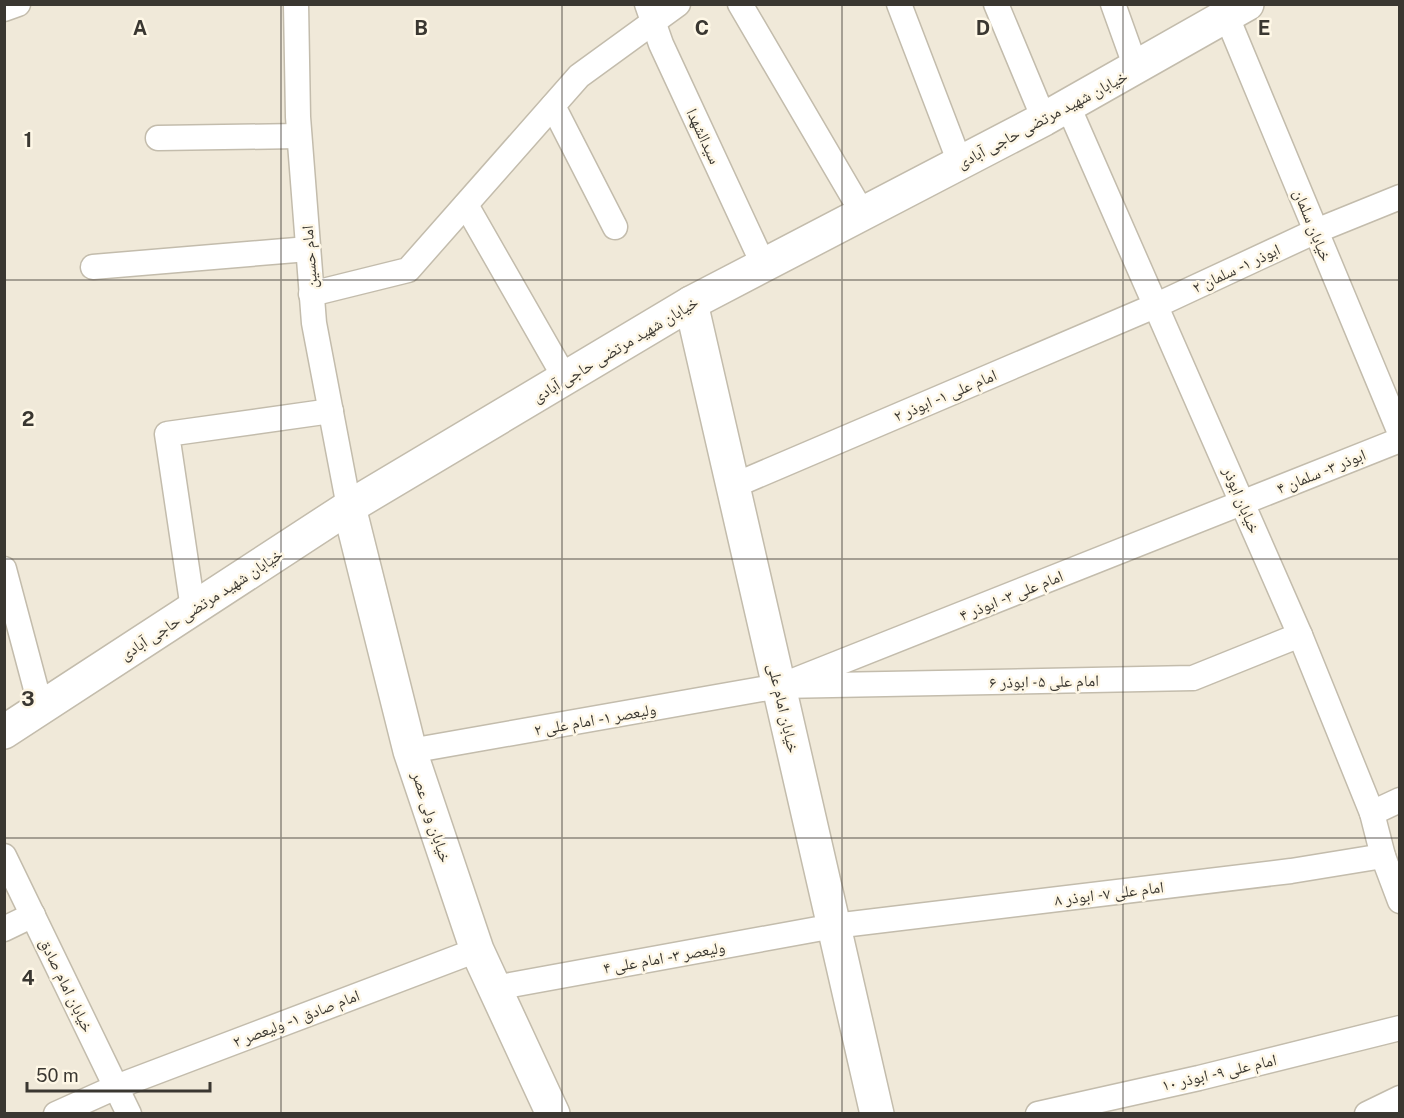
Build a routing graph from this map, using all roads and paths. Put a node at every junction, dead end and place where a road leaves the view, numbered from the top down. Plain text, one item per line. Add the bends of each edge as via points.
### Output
1 (18, 4) edge
2 (296, 4) edge
3 (678, 4) edge
4 (740, 4) edge
5 (899, 4) edge
6 (996, 4) edge
7 (1113, 4) edge
8 (4, 9) edge
9 (1237, 11) edge
10 (651, 13) edge
11 (1136, 68) junction
12 (553, 106) junction
13 (1056, 112) junction
14 (299, 136) junction
15 (158, 138) dead end
16 (960, 163) junction
17 (1400, 197) edge
18 (466, 205) junction
19 (863, 214) junction
20 (615, 227) dead end
21 (1316, 231) junction
22 (308, 249) junction
23 (764, 266) junction
24 (93, 267) dead end
25 (311, 294) junction
26 (691, 303) junction
27 (1157, 305) junction
28 (565, 378) junction
29 (331, 411) junction
30 (1400, 433) edge
31 (1400, 440) edge
32 (733, 486) junction
33 (1243, 502) junction
34 (349, 507) junction
35 (4, 569) edge
36 (193, 609) junction
37 (1300, 635) junction
38 (779, 686) junction
39 (41, 708) junction
40 (4, 732) edge
41 (410, 751) junction
42 (1400, 800) edge
43 (1372, 813) junction
44 (4, 856) edge
45 (1383, 856) junction
46 (1400, 901) edge
47 (33, 915) junction
48 (834, 926) junction
49 (4, 929) edge
50 (477, 950) junction
51 (494, 988) junction
52 (1400, 1028) edge
53 (116, 1087) junction
54 (1400, 1098) edge
55 (56, 1113) edge
56 (129, 1113) edge
57 (553, 1113) edge
58 (877, 1113) edge
59 (1038, 1113) edge
60 (1367, 1113) edge

1 - 8 street
2 - 14 street, امام حسین
3 - 10 street
4 - 19 street
5 - 16 street
6 - 13 street, خیابان ابوذر
7 - 11 street
9 - 11 street, خیابان شهید مرتضی حاجی آبادی
9 - 21 street, خیابان سلمان
10 - 12 street via 579,76
10 - 23 street, سیدالشهدا via 661,44
11 - 13 street, خیابان شهید مرتضی حاجی آبادی
12 - 18 street
12 - 20 street
13 - 16 street, خیابان شهید مرتضی حاجی آبادی
13 - 27 street, خیابان ابوذر
14 - 15 street
14 - 22 street, امام حسین
16 - 19 street, خیابان شهید مرتضی حاجی آبادی
17 - 21 street, ابوذر ۱ - سلمان ۲
18 - 25 street via 408,270
18 - 28 street
19 - 23 street, خیابان شهید مرتضی حاجی آبادی
21 - 27 street, ابوذر ۱ - سلمان ۲
21 - 30 street, خیابان سلمان
22 - 24 street
22 - 25 street, امام حسین
23 - 26 street, خیابان شهید مرتضی حاجی آبادی
25 - 29 street, امام حسین
26 - 28 street, خیابان شهید مرتضی حاجی آبادی
26 - 32 street, خیابان امام علی
27 - 32 street, امام علی ۱ - ابوذر ۲
27 - 33 street, خیابان ابوذر
28 - 34 street, خیابان شهید مرتضی حاجی آبادی
29 - 34 street, امام حسین
29 - 36 street via 167,435
31 - 33 street, ابوذر ۳ - سلمان ۴
32 - 38 street, خیابان امام علی
33 - 37 street, خیابان ابوذر
33 - 38 street, امام علی ۳ - ابوذر ۴
34 - 36 street, خیابان شهید مرتضی حاجی آبادی
34 - 41 street, خیابان ولی عصر
35 - 39 street
36 - 39 street, خیابان شهید مرتضی حاجی آبادی
37 - 38 street, امام علی ۵ - ابوذر ۶ via 1193,678
37 - 43 street, خیابان ابوذر
38 - 41 street, ولیعصر ۱ - امام علی ۲
38 - 48 street, خیابان امام علی
39 - 40 street, خیابان شهید مرتضی حاجی آبادی
41 - 50 street, خیابان ولی عصر
42 - 43 street
43 - 45 street, خیابان ابوذر
44 - 47 street, خیابان امام صادق
45 - 46 street, خیابان ابوذر
45 - 48 street, امام علی ۷ - ابوذر ۸ via 1279,873
47 - 49 street
47 - 53 street, خیابان امام صادق
48 - 51 street, ولیعصر ۳ - امام علی ۴
48 - 58 street, خیابان امام علی
50 - 51 street, خیابان ولی عصر
50 - 53 street, امام صادق ۱ - ولیعصر ۲
51 - 57 street, خیابان ولی عصر
52 - 59 street, امام علی ۹ - ابوذر ۱۰
53 - 55 street, امام صادق ۱ - ولیعصر ۲
53 - 56 street, خیابان امام صادق
54 - 60 street

